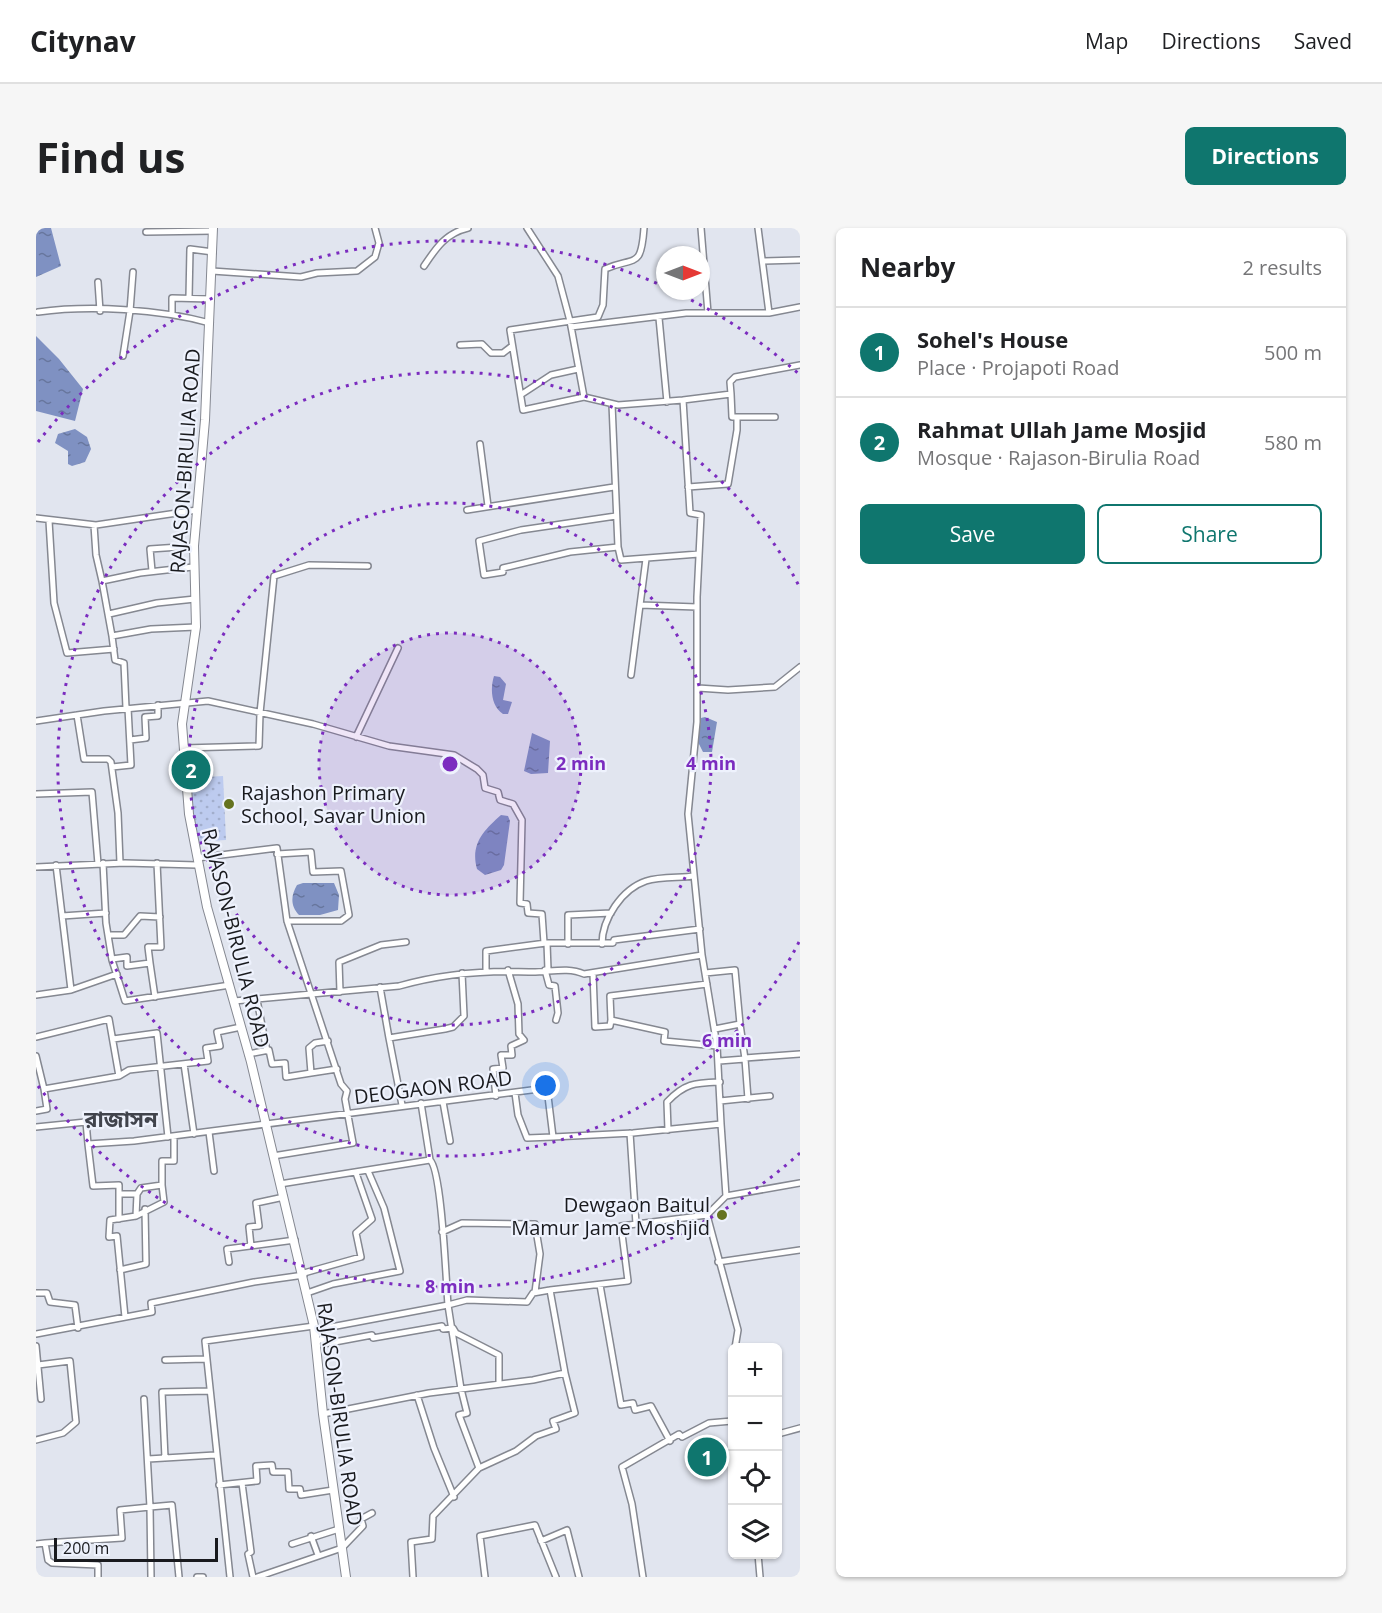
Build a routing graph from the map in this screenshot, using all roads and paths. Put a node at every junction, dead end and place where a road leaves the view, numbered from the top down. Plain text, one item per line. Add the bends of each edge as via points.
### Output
1 (375, 228) edge
2 (468, 228) edge
3 (527, 228) edge
4 (644, 228) edge
5 (701, 228) edge
6 (758, 228) edge
7 (213, 229) edge
8 (146, 232) dead end
9 (213, 252) junction
10 (800, 260) edge
11 (764, 261) junction
12 (423, 266) dead end
13 (212, 271) junction
14 (132, 272) dead end
15 (98, 282) dead end
16 (189, 298) junction
17 (211, 299) junction
18 (800, 307) edge
19 (100, 310) junction
20 (130, 310) junction
21 (38, 312) dead end
22 (769, 312) junction
23 (708, 313) junction
24 (172, 314) junction
25 (659, 318) junction
26 (210, 323) junction
27 (571, 324) junction
28 (459, 345) dead end
29 (512, 346) junction
30 (123, 356) dead end
31 (800, 364) edge
32 (578, 369) junction
33 (522, 394) junction
34 (731, 394) junction
35 (584, 397) junction
36 (683, 400) junction
37 (667, 402) junction
38 (612, 404) junction
39 (737, 417) junction
40 (775, 417) dead end
41 (480, 444) dead end
42 (614, 487) junction
43 (688, 487) junction
44 (488, 506) junction
45 (197, 510) junction
46 (467, 510) dead end
47 (616, 516) junction
48 (36, 518) edge
49 (49, 521) junction
50 (94, 525) junction
51 (194, 546) junction
52 (618, 547) junction
53 (699, 554) junction
54 (646, 558) junction
55 (368, 566) dead end
56 (193, 567) junction
57 (152, 571) junction
58 (102, 582) junction
59 (195, 599) junction
60 (640, 605) junction
61 (697, 607) junction
62 (109, 614) junction
63 (196, 627) junction
64 (112, 636) junction
65 (398, 648) dead end
66 (114, 649) junction
67 (800, 667) edge
68 (631, 675) dead end
69 (698, 688) junction
70 (184, 702) junction
71 (158, 705) junction
72 (127, 708) junction
73 (260, 713) junction
74 (77, 715) junction
75 (36, 721) edge
76 (356, 737) junction
77 (130, 740) junction
78 (184, 748) junction
79 (112, 767) junction
80 (36, 794) edge
81 (277, 854) junction
82 (197, 862) junction
83 (101, 863) junction
84 (120, 863) junction
85 (157, 863) junction
86 (56, 865) junction
87 (36, 867) edge
88 (694, 876) junction
89 (106, 913) junction
90 (611, 913) junction
91 (62, 916) junction
92 (160, 917) junction
93 (287, 921) junction
94 (700, 929) junction
95 (108, 934) junction
96 (406, 942) dead end
97 (545, 943) junction
98 (602, 944) junction
99 (568, 945) junction
100 (702, 956) junction
101 (112, 959) junction
102 (150, 963) junction
103 (508, 970) junction
104 (546, 970) junction
105 (486, 971) junction
106 (462, 973) junction
107 (593, 973) junction
108 (705, 973) junction
109 (117, 974) junction
110 (707, 984) junction
111 (230, 985) junction
112 (380, 987) junction
113 (71, 990) junction
114 (340, 992) junction
115 (36, 995) edge
116 (311, 995) junction
117 (154, 997) junction
118 (257, 1000) junction
119 (234, 1001) junction
120 (556, 1020) dead end
121 (610, 1020) junction
122 (740, 1024) junction
123 (241, 1028) junction
124 (715, 1029) junction
125 (36, 1036) edge
126 (389, 1038) junction
127 (113, 1039) junction
128 (328, 1041) junction
129 (717, 1046) junction
130 (267, 1050) junction
131 (248, 1054) junction
132 (800, 1054) edge
133 (36, 1056) edge
134 (745, 1058) junction
135 (718, 1061) junction
136 (184, 1064) junction
137 (162, 1067) junction
138 (337, 1070) junction
139 (311, 1073) junction
140 (119, 1076) junction
141 (720, 1082) junction
142 (44, 1089) junction
143 (515, 1093) junction
144 (496, 1096) junction
145 (770, 1096) dead end
146 (747, 1099) junction
147 (720, 1101) junction
148 (443, 1102) junction
149 (422, 1103) junction
150 (402, 1105) junction
151 (36, 1111) edge
152 (348, 1112) junction
153 (266, 1124) junction
154 (721, 1124) junction
155 (36, 1127) edge
156 (668, 1130) junction
157 (209, 1132) junction
158 (630, 1133) junction
159 (194, 1134) junction
160 (171, 1136) junction
161 (553, 1137) junction
162 (450, 1141) dead end
163 (88, 1144) junction
164 (273, 1156) junction
165 (430, 1160) junction
166 (214, 1171) dead end
167 (368, 1171) junction
168 (356, 1173) junction
169 (800, 1183) edge
170 (280, 1184) junction
171 (162, 1185) junction
172 (119, 1194) junction
173 (137, 1194) junction
174 (284, 1197) junction
175 (726, 1197) junction
176 (145, 1209) junction
177 (707, 1215) junction
178 (136, 1216) junction
179 (119, 1219) junction
180 (636, 1224) junction
181 (442, 1232) junction
182 (295, 1240) junction
183 (250, 1246) junction
184 (800, 1250) edge
185 (229, 1262) dead end
186 (718, 1262) junction
187 (120, 1270) junction
188 (304, 1274) junction
189 (600, 1285) junction
190 (550, 1290) junction
191 (535, 1292) junction
192 (36, 1293) edge
193 (307, 1293) junction
194 (448, 1305) junction
195 (125, 1317) junction
196 (78, 1328) junction
197 (315, 1328) junction
198 (453, 1328) junction
199 (36, 1334) edge
200 (317, 1342) junction
201 (736, 1343) edge
202 (36, 1346) edge
203 (206, 1359) junction
204 (165, 1360) dead end
205 (38, 1365) junction
206 (565, 1373) junction
207 (499, 1383) junction
208 (461, 1389) junction
209 (209, 1391) junction
210 (417, 1395) junction
211 (144, 1399) dead end
212 (40, 1400) dead end
213 (323, 1414) junction
214 (728, 1421) edge
215 (800, 1428) edge
216 (782, 1433) edge
217 (36, 1440) edge
218 (670, 1441) junction
219 (215, 1455) junction
220 (165, 1458) junction
221 (148, 1459) junction
222 (479, 1468) junction
223 (242, 1483) junction
224 (219, 1485) junction
225 (333, 1490) junction
226 (454, 1497) junction
227 (150, 1507) junction
228 (372, 1513) dead end
229 (339, 1528) junction
230 (312, 1536) junction
231 (541, 1541) junction
232 (45, 1543) junction
233 (36, 1544) edge
234 (292, 1544) dead end
235 (342, 1548) junction
236 (318, 1555) junction
237 (758, 1559) edge
238 (98, 1577) edge
239 (152, 1577) edge
240 (179, 1577) edge
241 (197, 1577) edge
242 (203, 1577) edge
243 (230, 1577) edge
244 (255, 1577) edge
245 (346, 1577) edge
246 (413, 1577) edge
247 (484, 1577) edge
248 (556, 1577) edge
249 (579, 1577) edge
250 (643, 1577) edge
251 (760, 1577) edge

1 - 13 street via 379,243 375,257 357,271 301,278
2 - 12 street via 455,231 438,245
3 - 27 street via 558,276
4 - 27 street via 642,250 632,263 605,269 603,305 598,317
5 - 23 street
6 - 11 street
7 - 8 street
7 - 9 street, RAJASON-BIRULIA ROAD
9 - 13 street, RAJASON-BIRULIA ROAD
9 - 16 street via 190,249
10 - 11 street
11 - 22 street
13 - 17 street, RAJASON-BIRULIA ROAD
14 - 20 street
15 - 19 street
16 - 17 street
16 - 24 street via 172,298
17 - 26 street, RAJASON-BIRULIA ROAD
18 - 22 street
19 - 20 street
19 - 21 street
20 - 24 street
20 - 30 street
22 - 23 street
23 - 25 street
24 - 26 street
25 - 27 street
25 - 37 street
26 - 45 street, RAJASON-BIRULIA ROAD
27 - 29 street via 510,330
27 - 32 street
28 - 29 street via 482,344 491,353 503,353
29 - 33 street
31 - 34 street via 735,377 730,382
32 - 33 street via 551,375
32 - 35 street
33 - 35 street via 523,410
34 - 36 street
34 - 39 street via 732,417
35 - 38 street
36 - 37 street
36 - 43 street
37 - 38 street
38 - 42 street
39 - 40 street
39 - 43 street via 728,484
41 - 44 street
42 - 44 street
42 - 47 street
43 - 53 street via 690,513 701,514
44 - 46 street
45 - 50 street
45 - 51 street, RAJASON-BIRULIA ROAD
47 - 52 street
47 - 52 street via 521,530 479,541 484,575 570,552
48 - 49 street
49 - 50 street
49 - 66 street via 54,603 67,653
50 - 58 street
51 - 56 street, RAJASON-BIRULIA ROAD
51 - 57 street via 150,549
52 - 54 street via 621,560
53 - 54 street
53 - 61 street
54 - 60 street
55 - 73 street via 309,565 274,576
56 - 57 street
56 - 59 street, RAJASON-BIRULIA ROAD
57 - 58 street
58 - 62 street
59 - 62 street
59 - 63 street, RAJASON-BIRULIA ROAD
60 - 61 street
60 - 68 street
61 - 69 street
62 - 64 street
63 - 64 street
63 - 70 street, RAJASON-BIRULIA ROAD
64 - 66 street
65 - 76 street
66 - 72 street via 115,660 124,663
67 - 69 street via 775,687
69 - 88 street via 688,814
70 - 71 street
70 - 73 street via 208,702
70 - 78 street, RAJASON-BIRULIA ROAD
71 - 72 street
71 - 77 street via 158,716 145,717 146,738
72 - 74 street
72 - 77 street
73 - 76 street
73 - 78 street via 259,746
74 - 75 street
74 - 79 street via 84,759 108,759
76 - 97 street via 402,749 454,755 483,775 485,788 513,804 522,820 520,903 527,904 528,913 542,914
77 - 79 street via 131,765
78 - 82 street, RAJASON-BIRULIA ROAD
79 - 84 street
80 - 83 street via 92,792
81 - 82 street via 277,848
81 - 93 street
81 - 93 street via 311,852 313,872 341,871 349,915 341,921
82 - 85 street
82 - 111 street, RAJASON-BIRULIA ROAD
83 - 84 street
83 - 86 street
83 - 89 street
84 - 85 street
85 - 92 street
86 - 87 street
86 - 91 street
88 - 90 street via 645,881 624,894
88 - 94 street
89 - 91 street
89 - 95 street
90 - 98 street via 602,931
90 - 99 street via 568,915
91 - 113 street
92 - 95 street via 140,916 124,935
92 - 102 street via 161,946 148,947
93 - 116 street
94 - 98 street
94 - 100 street
95 - 101 street
96 - 114 street via 381,945 339,962
97 - 99 street
97 - 104 street
97 - 105 street via 486,951
98 - 99 street
100 - 107 street
100 - 108 street
101 - 102 street via 127,957 127,966
101 - 109 street
102 - 117 street
103 - 104 street
103 - 105 street
103 - 144 street via 518,1004 519,1034 524,1040 511,1046 512,1055 501,1055 503,1068 493,1069
104 - 107 street
104 - 120 street via 549,985 555,986
105 - 106 street
106 - 112 street
106 - 126 street via 464,1016 453,1027
107 - 121 street via 595,1027 610,1026
108 - 110 street
108 - 122 street via 735,970
109 - 113 street
109 - 117 street via 125,1001
110 - 121 street via 610,996
110 - 124 street
111 - 117 street
111 - 119 street, RAJASON-BIRULIA ROAD
112 - 114 street
112 - 126 street
113 - 115 street
114 - 116 street
116 - 118 street
116 - 128 street
118 - 119 street
118 - 130 street
119 - 123 street, RAJASON-BIRULIA ROAD
121 - 129 street via 665,1032 664,1041
122 - 124 street
122 - 134 street
123 - 131 street, RAJASON-BIRULIA ROAD
123 - 136 street via 218,1032 220,1046 206,1048 208,1061
124 - 129 street
125 - 127 street via 109,1019
126 - 150 street
127 - 137 street via 157,1033
127 - 140 street
128 - 138 street
128 - 139 street via 309,1048
129 - 135 street
130 - 131 street
130 - 139 street via 272,1064 285,1063 286,1077
131 - 153 street, RAJASON-BIRULIA ROAD
132 - 134 street
133 - 142 street
134 - 135 street
134 - 146 street
135 - 141 street
136 - 137 street
136 - 159 street
137 - 140 street via 129,1070
137 - 160 street
138 - 139 street
138 - 152 street via 347,1091
140 - 142 street
141 - 147 street
141 - 156 street via 690,1083 673,1095 667,1102
142 - 151 street via 47,1109
143 - 144 street, DEOGAON ROAD
143 - 161 street via 527,1138
143 - 161 street, DEOGAON ROAD via 547,1088
144 - 148 street, DEOGAON ROAD
145 - 146 street
146 - 147 street
147 - 154 street
148 - 149 street, DEOGAON ROAD
148 - 162 street
149 - 150 street, DEOGAON ROAD
149 - 165 street
150 - 152 street, DEOGAON ROAD
152 - 153 street, DEOGAON ROAD
152 - 164 street via 353,1143
153 - 157 street, DEOGAON ROAD
153 - 164 street, RAJASON-BIRULIA ROAD
154 - 156 street
154 - 175 street
155 - 163 street via 86,1122
156 - 158 street
157 - 159 street, DEOGAON ROAD
157 - 166 street
158 - 161 street
158 - 180 street
159 - 160 street, DEOGAON ROAD
160 - 163 street, DEOGAON ROAD
160 - 171 street via 174,1161 162,1161
163 - 172 street via 93,1186 119,1185
164 - 170 street, RAJASON-BIRULIA ROAD
165 - 167 street
165 - 181 street via 435,1164 440,1185
167 - 168 street
167 - 193 street via 384,1208 400,1271
168 - 170 street
168 - 188 street via 372,1219 356,1233 361,1257
169 - 175 street
170 - 174 street, RAJASON-BIRULIA ROAD
171 - 173 street via 141,1188
171 - 176 street via 164,1202
172 - 173 street
172 - 179 street
173 - 178 street
174 - 182 street, RAJASON-BIRULIA ROAD
174 - 183 street via 256,1203 259,1226 249,1227
175 - 177 street
176 - 178 street
176 - 187 street via 146,1264
177 - 180 street
177 - 186 street
178 - 179 street
179 - 187 street via 110,1220 109,1237 117,1236
180 - 189 street via 621,1226 628,1281
181 - 191 street via 462,1223 536,1224 540,1254
181 - 194 street
182 - 183 street
182 - 188 street, RAJASON-BIRULIA ROAD
183 - 185 street via 227,1249
184 - 186 street
186 - 201 street via 738,1330
187 - 195 street
188 - 193 street, RAJASON-BIRULIA ROAD
188 - 195 street via 151,1303 152,1312
189 - 190 street
189 - 218 street via 621,1405 633,1403 635,1410 651,1406
190 - 191 street
190 - 206 street
191 - 194 street via 527,1302 467,1300
192 - 196 street via 47,1293 50,1302 75,1305
193 - 197 street, RAJASON-BIRULIA ROAD
194 - 197 street
194 - 198 street
195 - 196 street
196 - 199 street
197 - 200 street, RAJASON-BIRULIA ROAD
197 - 203 street via 205,1341
198 - 200 street via 442,1326 324,1344 323,1338
198 - 207 street via 496,1352
198 - 208 street
200 - 213 street, RAJASON-BIRULIA ROAD
202 - 205 street
203 - 204 street
203 - 209 street
205 - 212 street
205 - 217 street via 70,1361 76,1422 63,1433
206 - 207 street
206 - 222 street via 575,1413 553,1421 555,1429
207 - 208 street
208 - 210 street
208 - 222 street via 467,1413 459,1415
209 - 219 street
209 - 220 street via 162,1392
210 - 213 street
210 - 226 street
211 - 221 street
213 - 225 street, RAJASON-BIRULIA ROAD
214 - 218 street via 709,1423
215 - 216 street
218 - 250 street via 622,1467
219 - 220 street
219 - 224 street
220 - 221 street
221 - 227 street
222 - 226 street
223 - 224 street
223 - 225 street via 257,1481 256,1466 273,1465 273,1472 288,1472 289,1489 300,1489 301,1495
223 - 244 street via 251,1552 248,1554
224 - 243 street
225 - 229 street, RAJASON-BIRULIA ROAD
226 - 246 street via 433,1516 432,1539 411,1542
227 - 232 street via 120,1510 122,1538
227 - 239 street
227 - 240 street via 172,1505
228 - 235 street via 361,1519 363,1526
229 - 230 street
229 - 235 street, RAJASON-BIRULIA ROAD
230 - 234 street
230 - 236 street
231 - 247 street via 535,1525 480,1536
231 - 248 street
231 - 249 street via 567,1530
232 - 233 street
232 - 238 street via 52,1563 98,1565
235 - 236 street
235 - 245 street, RAJASON-BIRULIA ROAD
236 - 244 street
237 - 251 street
241 - 242 street

